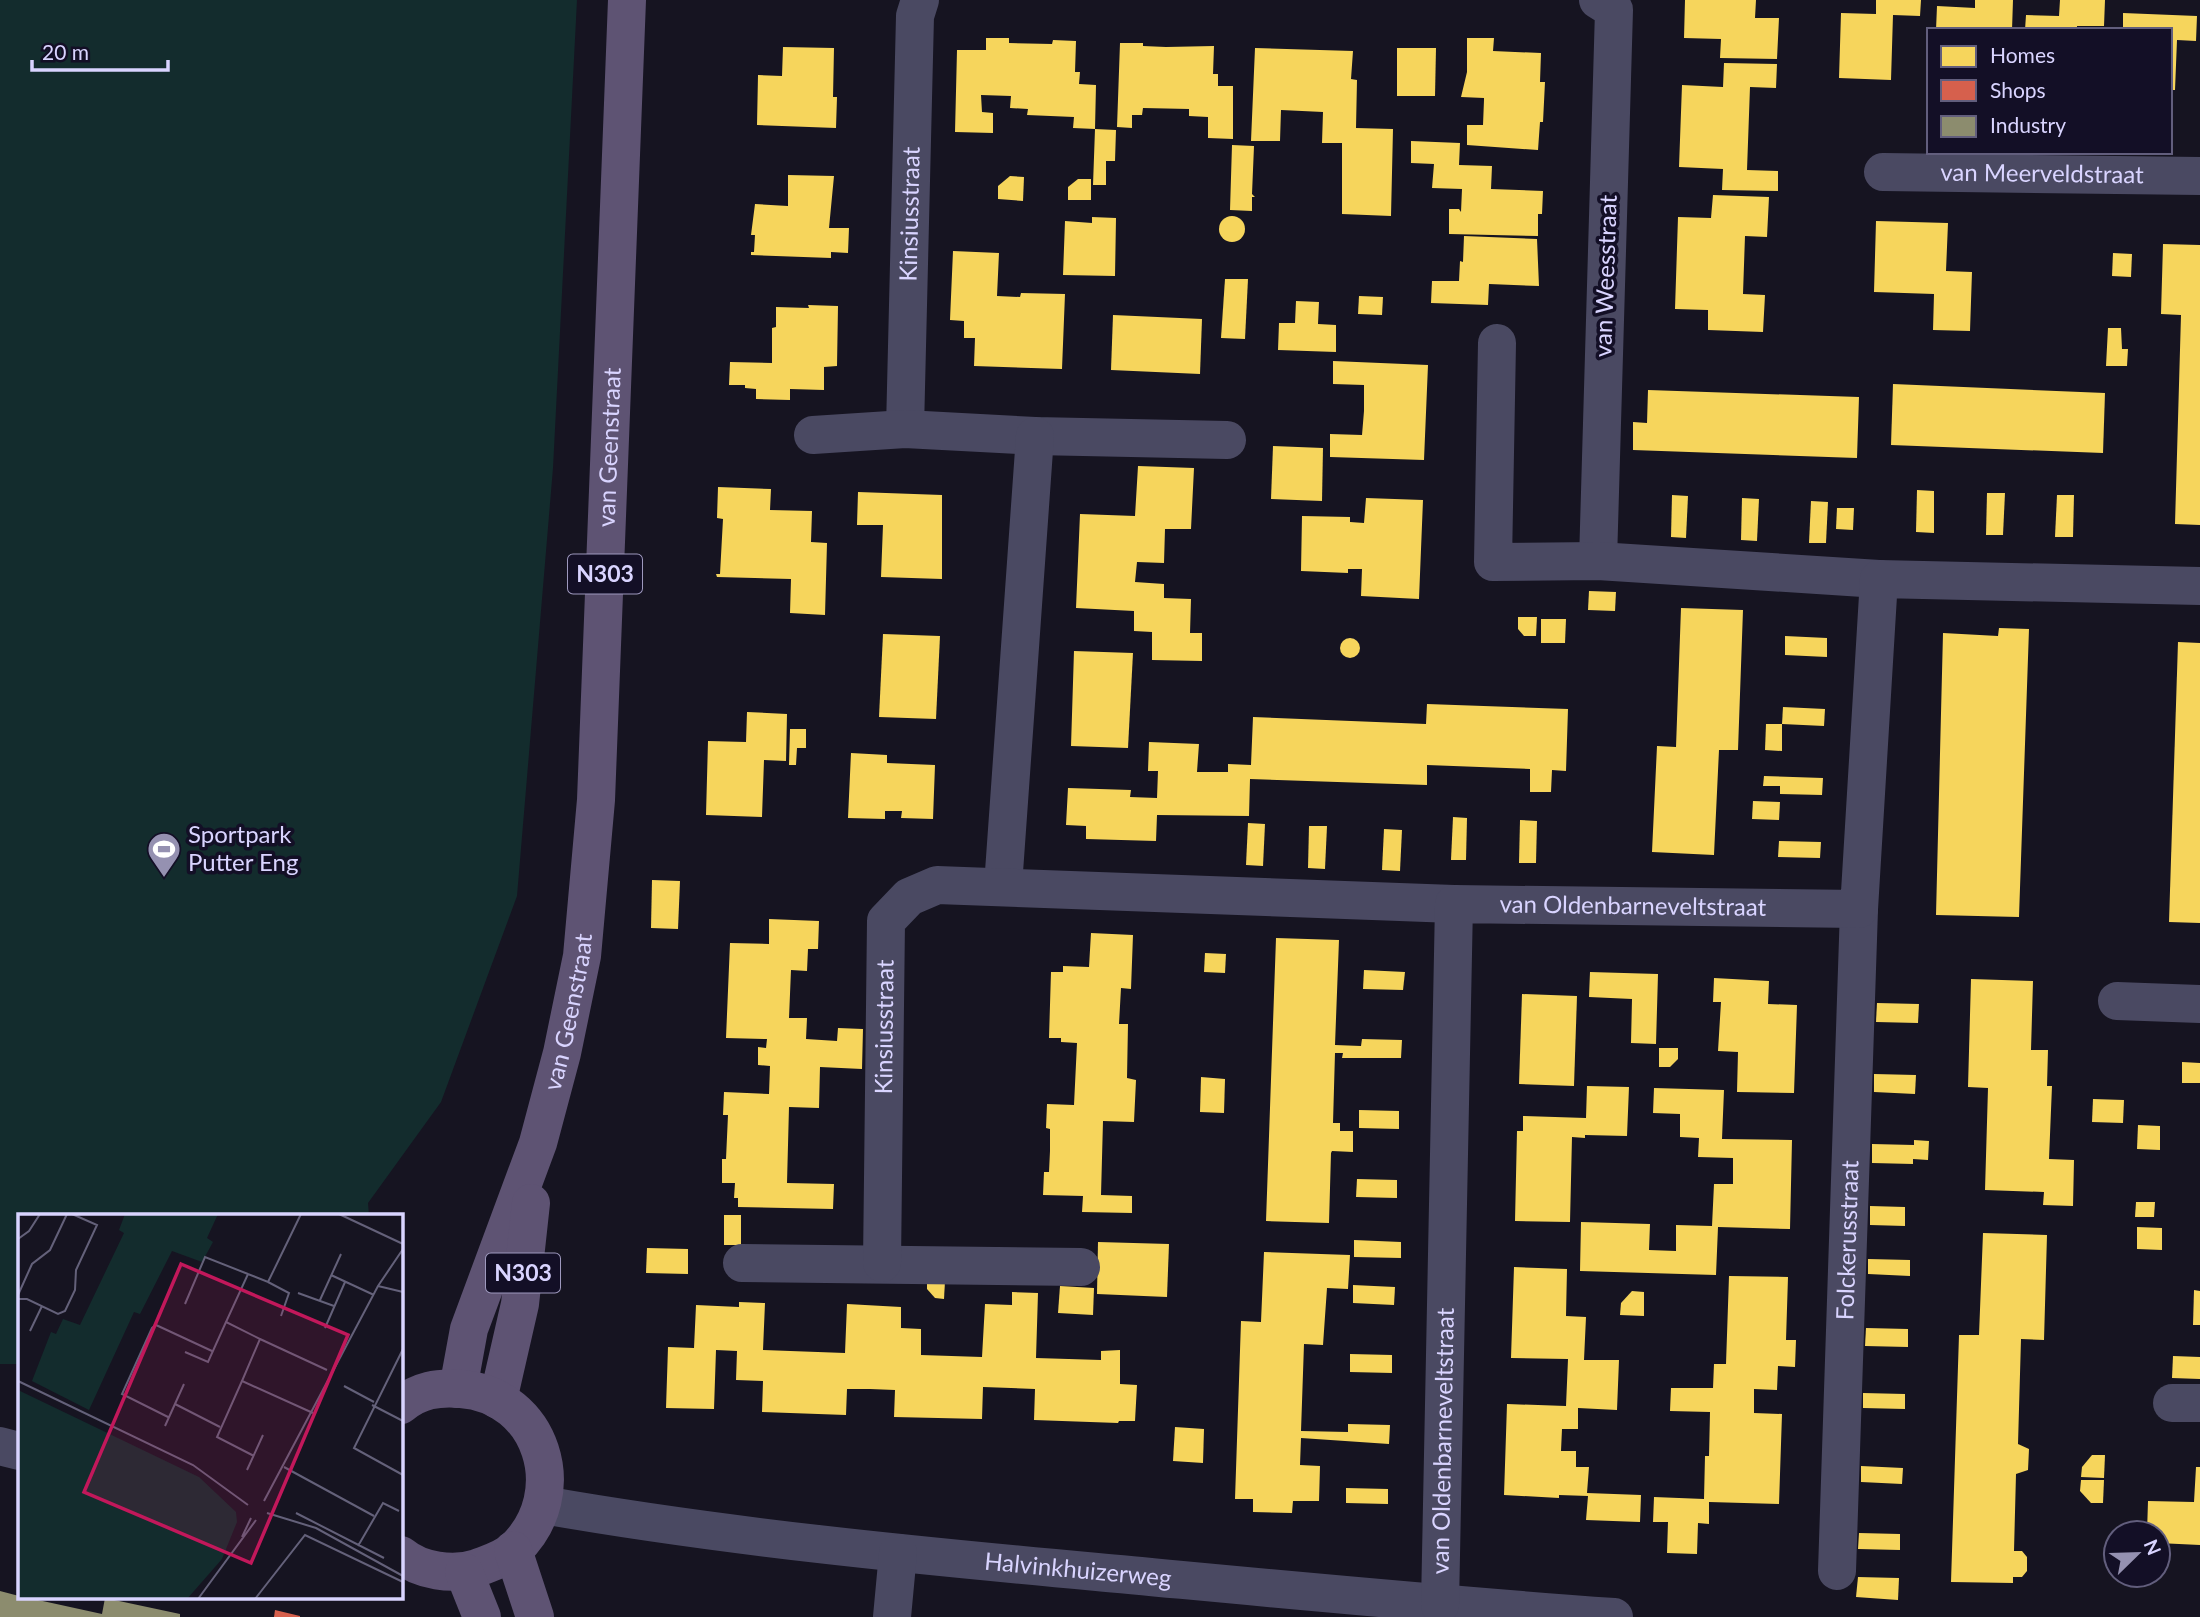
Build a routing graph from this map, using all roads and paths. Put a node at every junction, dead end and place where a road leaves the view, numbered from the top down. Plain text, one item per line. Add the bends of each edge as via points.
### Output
1 (627, 0) edge
2 (920, 0) edge
3 (1598, 0) edge
4 (1883, 172) dead end
5 (2200, 176) edge
6 (1497, 343) dead end
7 (905, 429) junction
8 (813, 435) dead end
9 (1035, 436) junction
10 (1227, 440) dead end
11 (1598, 561) junction
12 (1879, 579) junction
13 (2200, 586) edge
14 (1003, 886) junction
15 (1454, 904) junction
16 (1859, 909) junction
17 (2117, 1002) dead end
18 (2200, 1004) edge
19 (538, 1143) junction
20 (742, 1263) dead end
21 (882, 1263) junction
22 (1081, 1267) dead end
23 (458, 1389) junction
24 (498, 1400) junction
25 (402, 1404) edge
26 (0, 1446) edge
27 (18, 1451) edge
28 (543, 1505) junction
29 (513, 1550) junction
30 (898, 1553) junction
31 (402, 1556) edge
32 (464, 1572) junction
33 (1836, 1572) dead end
34 (1440, 1605) junction
35 (482, 1617) edge
36 (535, 1617) edge
37 (892, 1617) edge
38 (1614, 1617) edge

1 - 19 main road, van Geenstraat / N303 via 596,800 582,956
2 - 7 street, Kinsiusstraat via 915,16
3 - 11 street, van Weesstraat via 1614,10
4 - 5 street, van Meerveldstraat
6 - 11 street via 1493,562
7 - 8 street
7 - 9 street
9 - 10 street
9 - 14 street
11 - 12 street
12 - 13 street
12 - 16 street
14 - 15 street, Kinsiusstraat
14 - 21 street, Kinsiusstraat via 937,885 909,897 886,922
15 - 16 street, van Oldenbarneveltstraat
15 - 34 street, van Oldenbarneveltstraat
16 - 33 street, Folckerusstraat
17 - 18 street
19 - 23 main road, van Geenstraat / N303 via 469,1329
19 - 24 main road, van Geenstraat / N303 via 520,1304
20 - 21 street
21 - 22 street
23 - 24 main road via 479,1390
23 - 25 main road via 425,1391
24 - 28 main road via 511,1407 535,1435 546,1469
26 - 27 street
28 - 29 main road via 528,1534
28 - 30 street, Halvinkhuizerweg
29 - 32 main road via 495,1562
29 - 36 main road
30 - 34 street, Halvinkhuizerweg
30 - 37 street
31 - 32 main road via 428,1569
32 - 35 main road
34 - 38 street, Halvinkhuizerweg

